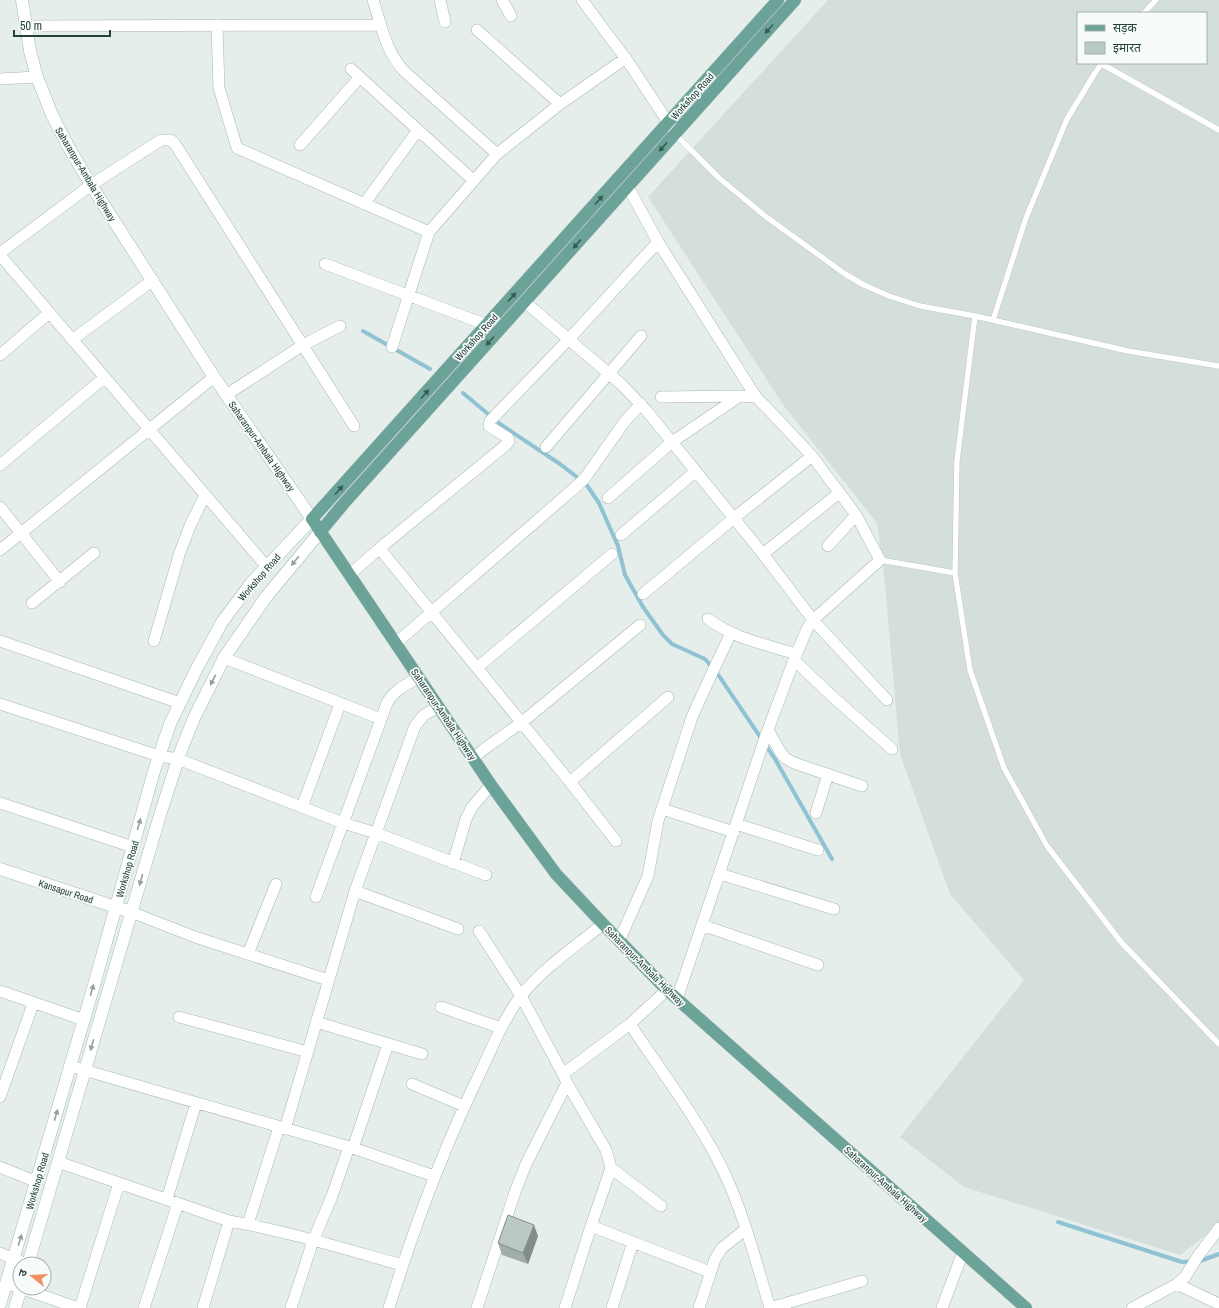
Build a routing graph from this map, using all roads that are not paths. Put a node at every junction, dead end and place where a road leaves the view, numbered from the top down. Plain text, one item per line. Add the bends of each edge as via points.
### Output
1 (22, 0) edge
2 (373, 0) edge
3 (440, 0) edge
4 (502, 0) edge
5 (582, 0) edge
6 (778, 0) edge
7 (795, 0) edge
8 (1156, 0) edge
9 (1145, 12) edge
10 (511, 16) dead end
11 (445, 22) dead end
12 (218, 25) junction
13 (381, 25) junction
14 (26, 26) junction
15 (477, 30) dead end
16 (626, 58) junction
17 (1101, 64) edge
18 (1104, 64) edge
19 (37, 77) junction
20 (0, 79) edge
21 (560, 104) junction
22 (668, 123) junction
23 (418, 130) junction
24 (1219, 130) edge
25 (675, 134) junction
26 (300, 145) dead end
27 (497, 154) junction
28 (473, 180) junction
29 (91, 185) junction
30 (628, 187) junction
31 (364, 204) junction
32 (429, 232) junction
33 (658, 242) junction
34 (0, 254) edge
35 (325, 264) dead end
36 (153, 280) junction
37 (408, 295) junction
38 (525, 302) junction
39 (49, 313) junction
40 (975, 316) junction
41 (993, 320) junction
42 (487, 325) junction
43 (340, 326) dead end
44 (641, 336) dead end
45 (569, 339) junction
46 (72, 340) junction
47 (303, 345) junction
48 (392, 346) dead end
49 (0, 355) edge
50 (1219, 366) edge
51 (609, 373) junction
52 (214, 377) junction
53 (104, 378) junction
54 (226, 395) junction
55 (740, 396) junction
56 (661, 397) dead end
57 (756, 397) junction
58 (641, 404) junction
59 (354, 426) dead end
60 (148, 429) junction
61 (672, 442) junction
62 (546, 447) dead end
63 (812, 456) junction
64 (0, 465) edge
65 (696, 472) junction
66 (840, 493) junction
67 (206, 495) junction
68 (608, 498) dead end
69 (0, 507) edge
70 (856, 515) junction
71 (734, 518) junction
72 (312, 519) junction
73 (320, 532) junction
74 (21, 533) junction
75 (621, 534) dead end
76 (828, 546) dead end
77 (380, 549) junction
78 (0, 550) edge
79 (94, 553) dead end
80 (612, 554) dead end
81 (763, 554) junction
82 (880, 560) junction
83 (267, 567) junction
84 (955, 573) junction
85 (349, 575) junction
86 (60, 582) junction
87 (643, 594) dead end
88 (32, 604) dead end
89 (431, 612) junction
90 (708, 619) dead end
91 (812, 620) junction
92 (640, 625) dead end
93 (731, 633) junction
94 (0, 641) edge
95 (154, 641) dead end
96 (396, 643) junction
97 (795, 657) junction
98 (224, 658) junction
99 (478, 668) junction
100 (419, 677) junction
101 (668, 697) dead end
102 (887, 700) dead end
103 (180, 703) junction
104 (0, 704) edge
105 (340, 704) junction
106 (438, 707) junction
107 (381, 719) junction
108 (521, 722) junction
109 (767, 733) junction
110 (892, 749) dead end
111 (160, 756) junction
112 (474, 758) junction
113 (178, 759) junction
114 (828, 774) junction
115 (570, 782) junction
116 (491, 785) junction
117 (862, 786) dead end
118 (0, 803) edge
119 (302, 807) junction
120 (662, 809) junction
121 (816, 813) dead end
122 (343, 823) junction
123 (735, 828) junction
124 (376, 833) junction
125 (616, 841) dead end
126 (133, 847) junction
127 (818, 850) dead end
128 (453, 863) junction
129 (0, 869) edge
130 (720, 874) junction
131 (486, 875) dead end
132 (276, 884) dead end
133 (355, 891) junction
134 (316, 897) dead end
135 (116, 907) junction
136 (834, 909) dead end
137 (131, 912) junction
138 (603, 924) junction
139 (702, 925) junction
140 (458, 929) dead end
141 (479, 931) dead end
142 (619, 941) junction
143 (248, 954) junction
144 (818, 965) dead end
145 (328, 980) junction
146 (667, 990) junction
147 (0, 991) edge
148 (521, 996) junction
149 (677, 999) junction
150 (33, 1004) junction
151 (441, 1007) dead end
152 (179, 1017) dead end
153 (84, 1020) junction
154 (316, 1022) junction
155 (630, 1024) junction
156 (501, 1028) junction
157 (388, 1044) junction
158 (1219, 1044) edge
159 (308, 1052) junction
160 (422, 1054) dead end
161 (70, 1066) junction
162 (85, 1070) junction
163 (565, 1078) junction
164 (2, 1084) edge
165 (412, 1084) dead end
166 (0, 1097) edge
167 (196, 1103) junction
168 (464, 1106) junction
169 (282, 1128) junction
170 (351, 1148) junction
171 (58, 1162) junction
172 (0, 1167) edge
173 (611, 1168) junction
174 (434, 1176) junction
175 (37, 1182) junction
176 (119, 1183) junction
177 (167, 1199) junction
178 (178, 1203) junction
179 (660, 1206) dead end
180 (229, 1221) junction
181 (248, 1224) junction
182 (591, 1226) junction
183 (1219, 1228) edge
184 (746, 1229) junction
185 (314, 1241) junction
186 (633, 1242) junction
187 (963, 1252) junction
188 (0, 1253) edge
189 (15, 1256) edge
190 (29, 1256) edge
191 (12, 1257) edge
192 (12, 1264) edge
193 (402, 1265) junction
194 (710, 1272) junction
195 (862, 1281) dead end
196 (6, 1283) junction
197 (1177, 1284) junction
198 (12, 1285) edge
199 (18, 1296) edge
200 (44, 1296) edge
201 (1, 1300) edge
202 (1219, 1304) edge
203 (15, 1308) edge
204 (79, 1308) edge
205 (144, 1308) edge
206 (203, 1308) edge
207 (291, 1308) edge
208 (389, 1308) edge
209 (477, 1308) edge
210 (565, 1308) edge
211 (612, 1308) edge
212 (699, 1308) edge
213 (770, 1308) edge
214 (942, 1308) edge
215 (1026, 1308) edge
216 (1134, 1308) edge

1 - 14 main road, Saharanpur-Ambala Highway
2 - 13 street
3 - 11 street
4 - 10 street
5 - 16 street
6 - 22 main road, Workshop Road
7 -> 25 main road, Workshop Road
8 - 9 lane
12 - 13 street
12 - 14 street
12 - 31 street via 219,88 237,148
13 - 27 street via 395,62
14 - 19 main road, Saharanpur-Ambala Highway
15 - 21 street
16 - 21 street
16 - 22 street
17 - 41 lane via 1061,133 1026,218
18 - 24 lane
19 - 20 street
19 - 29 main road, Saharanpur-Ambala Highway via 52,116
21 - 27 street
22 - 25 street
42 -> 22 main road, Workshop Road
23 - 26 street via 356,73
23 - 28 street
23 - 31 street
25 -> 30 main road, Workshop Road
25 - 40 lane via 719,178 753,207 845,274 889,296 920,306
27 - 28 street
28 - 32 street
29 - 34 street
29 - 36 main road, Saharanpur-Ambala Highway
29 - 47 street via 161,140 171,140
30 - 33 street
30 -> 38 main road, Workshop Road
31 - 32 street
32 - 37 street
33 - 45 street
33 - 57 street
34 - 39 street
35 - 37 street
36 - 46 street
36 - 52 main road, Saharanpur-Ambala Highway
37 - 42 street
37 - 48 street
38 - 45 street
38 -> 73 main road, Workshop Road
39 - 46 street
39 - 49 street
40 - 41 lane
40 - 84 lane via 957,461
41 - 50 lane via 1128,351
72 -> 42 main road, Workshop Road
43 - 47 street
44 - 51 street
45 - 51 street
45 - 77 street via 493,418 489,426 508,438 507,444
46 - 53 street
47 - 54 street
47 - 59 street
51 - 58 street
51 - 62 street
52 - 54 main road, Saharanpur-Ambala Highway
52 - 60 street
53 - 60 street
53 - 64 street
54 - 72 main road, Saharanpur-Ambala Highway
55 - 56 street
55 - 57 street
55 - 61 street
57 - 63 street
58 - 61 street
58 - 89 street via 625,421 581,481
60 - 67 street
60 - 74 street
61 - 65 street
61 - 68 street
63 - 66 street
63 - 71 street
65 - 71 street
65 - 75 street
66 - 70 street
66 - 81 street
67 - 83 street
67 - 95 street via 180,552
69 - 74 street
70 - 76 street
70 - 82 street
71 - 81 street
71 - 87 street
72 - 73 main road, Saharanpur-Ambala Highway
72 - 83 main road, Workshop Road
73 - 85 main road, Saharanpur-Ambala Highway
73 -> 98 main road, Workshop Road via 266,597
74 - 78 street
74 - 86 street
77 - 85 street
77 - 89 street
79 - 86 street
80 - 99 street
81 - 91 street
82 - 84 lane
82 - 91 street
83 - 103 main road, Workshop Road via 252,582 222,622
84 - 158 lane via 970,670 1004,768 1047,846 1121,942
85 - 96 main road, Saharanpur-Ambala Highway
86 - 88 street
89 - 96 street
89 - 99 street
90 - 93 street
91 - 97 street
91 - 102 street
92 - 108 street
93 - 97 street
93 - 120 street via 692,717
94 - 103 street
96 - 100 main road, Saharanpur-Ambala Highway
97 - 109 street
97 - 110 street
98 - 105 street
98 -> 113 main road, Workshop Road via 194,718
99 - 108 street
100 - 106 main road, Saharanpur-Ambala Highway
100 - 107 street via 391,695
101 - 115 street
103 - 111 main road, Workshop Road
104 - 111 street
105 - 107 street
105 - 119 street
106 - 112 main road, Saharanpur-Ambala Highway
106 - 124 street via 424,715 415,726
107 - 122 street
108 - 112 street
108 - 115 street
109 - 114 street via 785,758
109 - 123 street
111 - 113 street
126 -> 111 main road, Workshop Road
112 - 116 main road, Saharanpur-Ambala Highway
113 - 119 street
113 -> 137 main road, Workshop Road
114 - 117 street
114 - 121 street
115 - 125 street
116 - 128 street via 478,798 469,813
116 - 138 main road, Saharanpur-Ambala Highway via 556,874
118 - 126 street
119 - 122 street
120 - 123 street
120 - 142 street via 648,876
122 - 124 street
122 - 134 street
123 - 127 street
123 - 130 street
124 - 128 street
124 - 133 street
126 - 135 main road, Workshop Road
128 - 131 street
129 - 135 main road, Kansapur Road
130 - 136 street
130 - 139 street
132 - 143 street
133 - 140 street
133 - 145 street
135 - 137 main road, Kansapur Road
153 -> 135 main road, Workshop Road
137 - 143 street
137 -> 162 main road, Workshop Road
138 - 142 main road, Saharanpur-Ambala Highway
138 - 148 street via 538,978
139 - 144 street
139 - 149 street
141 - 148 street
142 - 146 main road, Saharanpur-Ambala Highway
143 - 145 street
145 - 154 street
146 - 149 main road, Saharanpur-Ambala Highway
146 - 155 street
147 - 150 street
148 - 156 street
148 - 163 street
149 - 187 main road, Saharanpur-Ambala Highway
150 - 153 street
150 - 164 street
151 - 156 street
152 - 159 street
153 - 161 main road, Workshop Road
154 - 157 street
154 - 159 street
155 - 163 street
155 - 184 street via 709,1144 731,1188
156 - 168 street
157 - 160 street
157 - 170 street
159 - 169 street
161 - 162 street
175 -> 161 main road, Workshop Road
162 - 167 street
162 - 171 main road, Workshop Road
163 - 173 street via 606,1150
163 - 209 street via 526,1164
164 - 166 street
165 - 168 street
167 - 169 street
167 - 177 street
168 - 174 street
169 - 170 street
169 - 181 street
170 - 174 street
170 - 185 street
171 - 176 street
171 - 190 main road, Workshop Road
172 - 175 street
173 - 179 street
173 - 182 street
174 - 193 street
189 -> 175 main road, Workshop Road
176 - 177 street
176 - 204 street
177 - 178 street
178 - 180 street
178 - 205 street
180 - 181 street
180 - 206 street
181 - 185 street
182 - 186 street
182 - 210 street
183 - 197 street
184 - 194 street via 722,1248
184 - 213 street
185 - 193 street
185 - 207 street
186 - 194 street
186 - 211 street
187 - 214 street
187 - 215 main road, Saharanpur-Ambala Highway
188 - 191 street
192 - 196 main road, Workshop Road
193 - 208 street
194 - 212 street
195 - 213 street
196 - 198 street
196 - 201 main road, Workshop Road
197 - 202 street
197 - 216 street
199 - 203 main road
200 - 204 street

